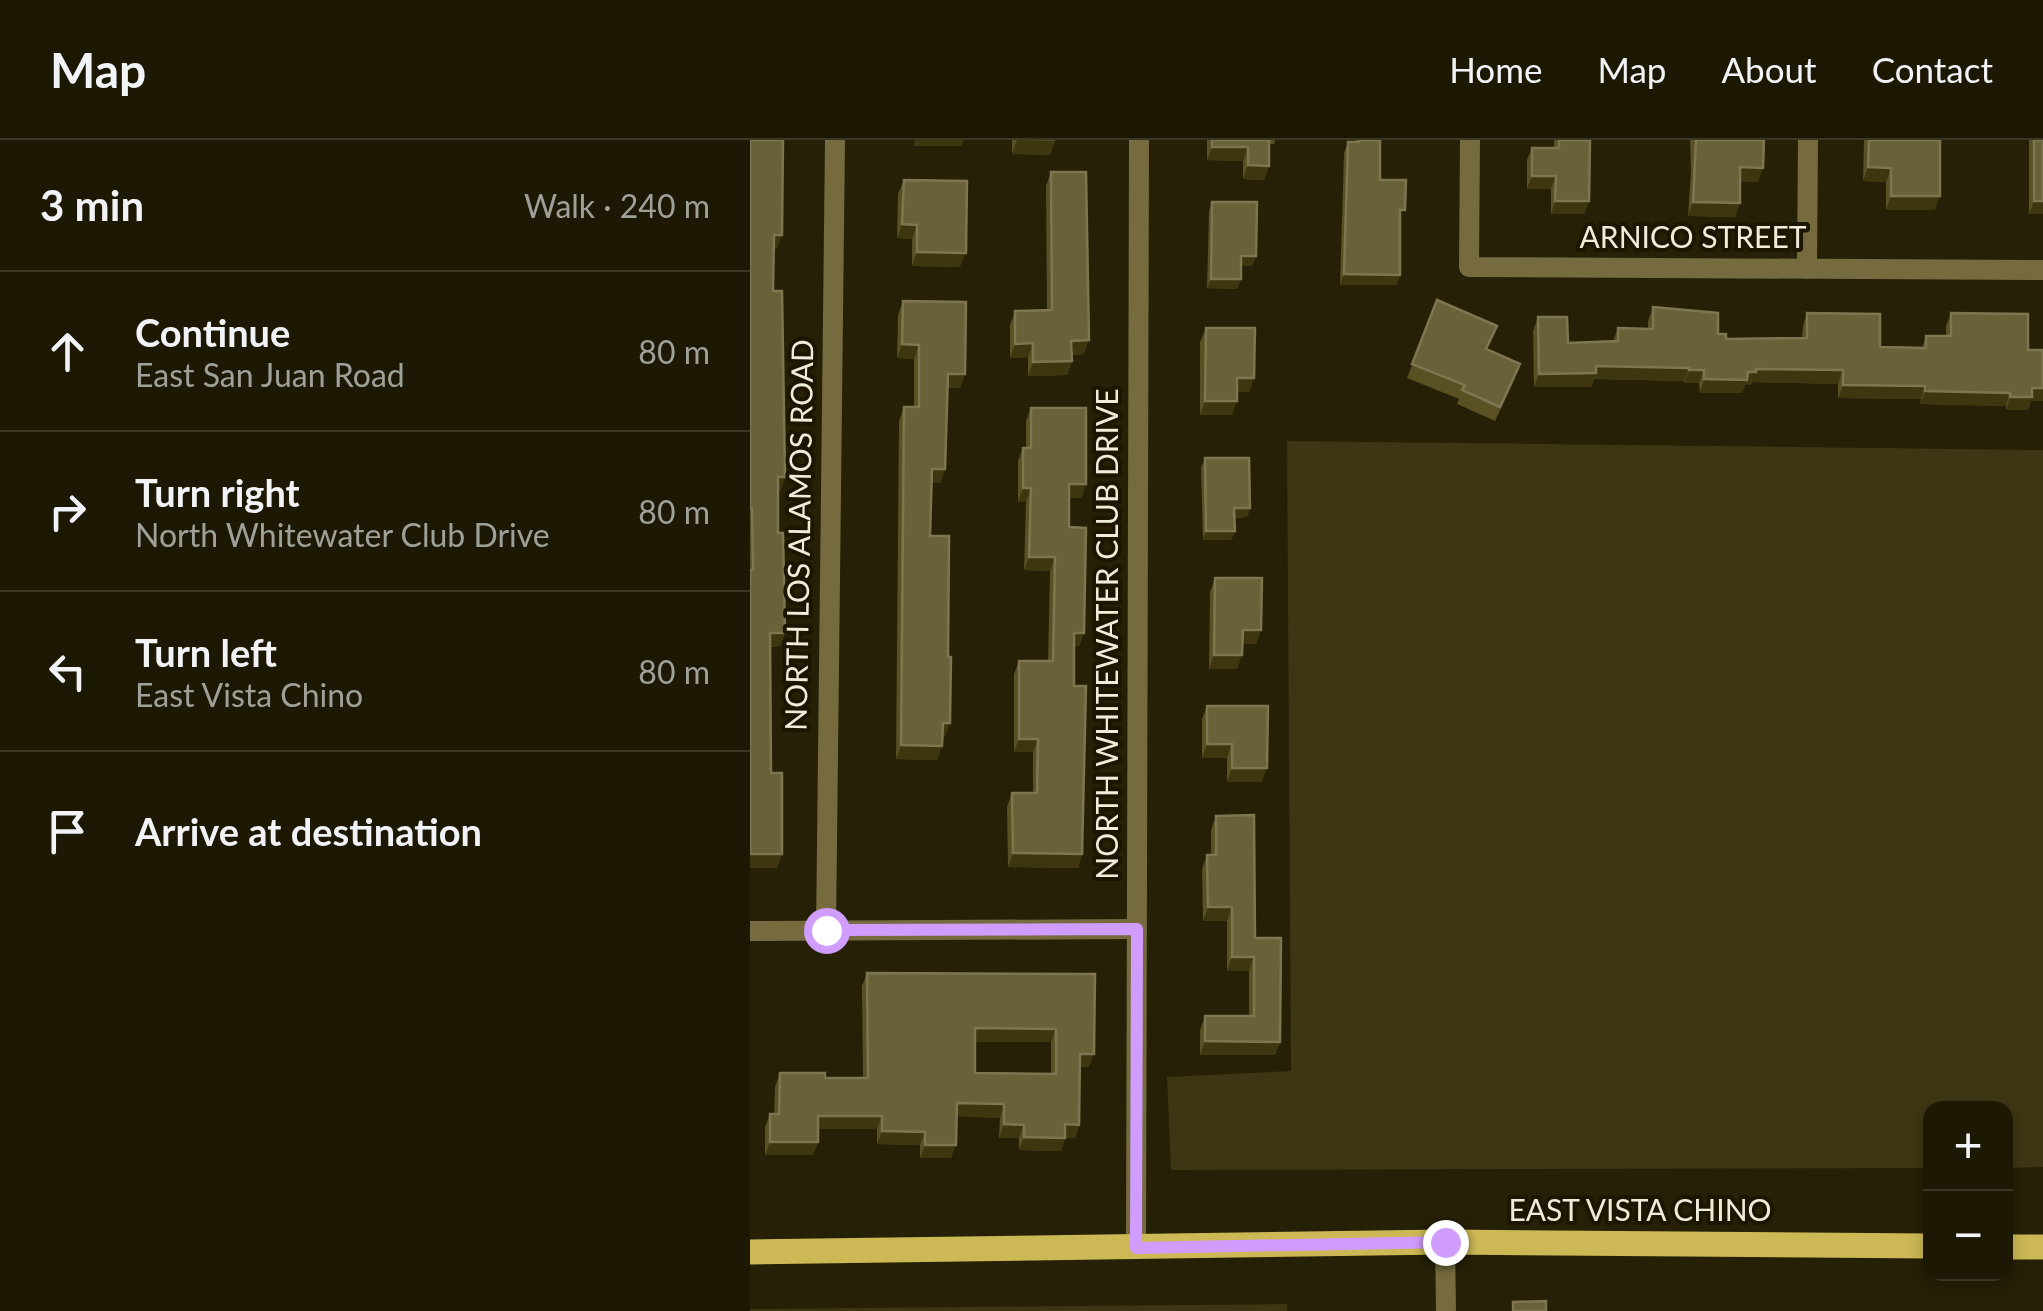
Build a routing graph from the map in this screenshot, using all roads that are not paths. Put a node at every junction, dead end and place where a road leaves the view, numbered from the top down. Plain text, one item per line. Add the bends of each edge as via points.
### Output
1 (834, 140) edge
2 (1140, 140) edge
3 (1470, 140) edge
4 (1808, 140) edge
5 (1807, 269) junction
6 (2043, 270) edge
7 (1137, 929) junction
8 (826, 930) junction
9 (750, 931) edge
10 (1445, 1242) junction
11 (1923, 1246) edge
12 (2013, 1247) edge
13 (2043, 1247) edge
14 (1136, 1248) junction
15 (750, 1252) edge
16 (1446, 1311) edge

1 - 8 street, NORTH LOS ALAMOS ROAD
2 - 7 street, NORTH WHITEWATER CLUB DRIVE
3 - 5 street, ARNICO STREET via 1469,267
4 - 5 street
5 - 6 street, ARNICO STREET
7 - 8 street
7 - 14 street, NORTH WHITEWATER CLUB DRIVE
8 - 9 street
10 - 11 main road, EAST VISTA CHINO
10 - 14 main road, EAST VISTA CHINO
10 - 16 street
12 - 13 main road
14 - 15 main road, EAST VISTA CHINO

